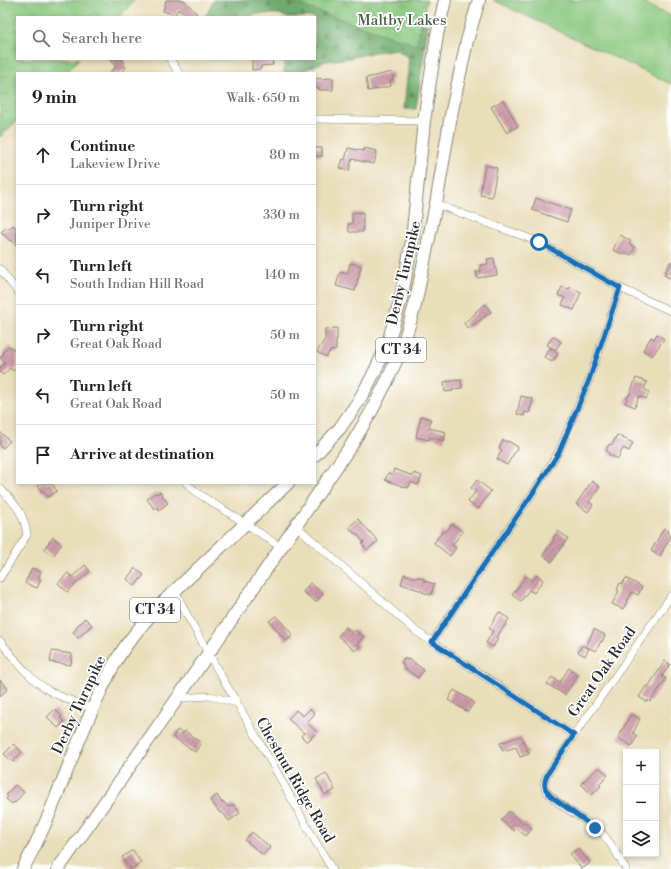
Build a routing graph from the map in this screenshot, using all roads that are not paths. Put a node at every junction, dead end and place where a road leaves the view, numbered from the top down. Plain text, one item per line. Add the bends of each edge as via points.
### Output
1 (445, 0) edge
2 (479, 0) edge
3 (171, 60) edge
4 (178, 72) edge
5 (316, 119) edge
6 (424, 121) junction
7 (436, 204) junction
8 (0, 269) edge
9 (620, 288) junction
10 (16, 290) edge
11 (671, 311) edge
12 (316, 454) edge
13 (187, 484) edge
14 (287, 484) edge
15 (0, 488) edge
16 (245, 524) junction
17 (295, 525) junction
18 (280, 548) junction
19 (0, 578) edge
20 (175, 590) junction
21 (671, 596) edge
22 (0, 641) edge
23 (432, 642) junction
24 (208, 653) junction
25 (177, 699) junction
26 (237, 703) junction
27 (92, 708) junction
28 (574, 735) junction
29 (23, 869) edge
30 (58, 869) edge
31 (332, 869) edge
32 (626, 869) edge

1 - 6 highway, Derby Turnpike / CT 34
2 - 7 highway, Derby Turnpike / CT 34 via 451,115
3 - 4 street
5 - 6 street
6 - 12 highway, Derby Turnpike / CT 34 via 412,240 402,295 387,346 358,402 340,428
7 - 9 street via 539,242
7 - 17 highway, Derby Turnpike / CT 34 via 415,305 403,345 371,412 352,444
8 - 10 street
9 - 11 street
9 - 23 street via 589,380 559,452
13 - 16 street
14 - 16 highway, Derby Turnpike / CT 34
15 - 19 street via 19,509 26,523 27,535
16 - 18 street
16 - 20 highway, Derby Turnpike / CT 34
17 - 18 highway, Derby Turnpike / CT 34
17 - 23 street via 417,632
18 - 24 highway, Derby Turnpike / CT 34
20 - 24 street, Chestnut Ridge Road
20 - 27 highway, Derby Turnpike / CT 34 via 136,631 117,660
21 - 28 street, Great Oak Road
22 - 27 street via 37,682 56,695
23 - 28 street
24 - 25 highway, Derby Turnpike / CT 34
24 - 26 street, Chestnut Ridge Road
25 - 26 street via 210,696
25 - 30 highway, Derby Turnpike / CT 34
26 - 31 street, Chestnut Ridge Road
27 - 29 highway, Derby Turnpike / CT 34 via 56,799
28 - 32 street, Great Oak Road via 546,777 546,790 553,798 599,831 609,841

